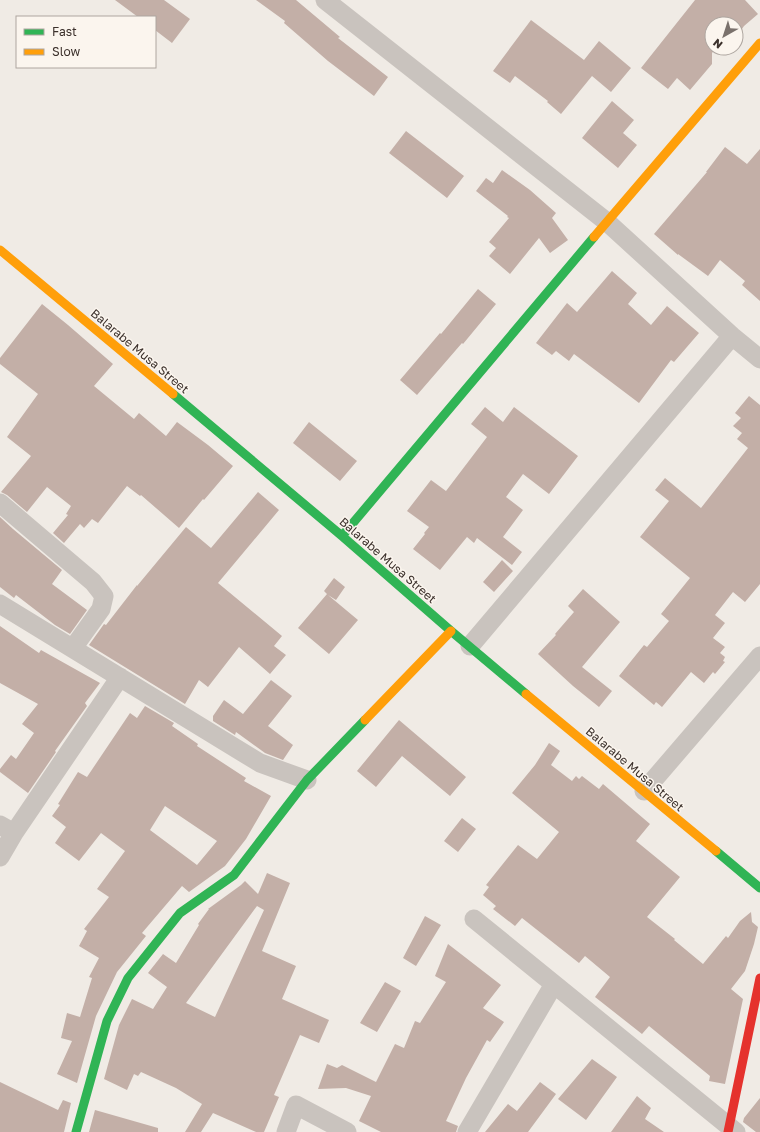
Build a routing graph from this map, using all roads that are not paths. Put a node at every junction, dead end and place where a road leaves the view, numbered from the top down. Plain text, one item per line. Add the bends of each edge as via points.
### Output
1 (325, 0) edge
2 (760, 43) edge
3 (607, 222) junction
4 (0, 250) edge
5 (732, 336) junction
6 (760, 359) edge
7 (0, 503) edge
8 (342, 536) junction
9 (0, 604) edge
10 (451, 630) junction
11 (470, 646) junction
12 (73, 648) junction
13 (760, 656) edge
14 (120, 677) junction
15 (307, 780) junction
16 (644, 791) junction
17 (7, 829) edge
18 (0, 857) edge
19 (760, 888) edge
20 (474, 919) dead end
21 (760, 978) edge
22 (554, 984) junction
23 (731, 1130) edge
24 (76, 1132) edge
25 (286, 1132) edge
26 (347, 1132) edge
27 (466, 1132) edge

1 - 3 street
2 - 3 street
3 - 5 street
3 - 8 street
4 - 8 street, Balarabe Musa Street
5 - 6 street
5 - 11 street
7 - 12 street via 93,582 104,596 101,609
8 - 10 street, Balarabe Musa Street
9 - 12 street
10 - 11 street, Balarabe Musa Street
10 - 15 street
11 - 16 street, Balarabe Musa Street
12 - 14 street
13 - 16 street
14 - 15 street via 260,763
14 - 17 street
15 - 24 street via 234,875 180,913 128,978 107,1021
16 - 19 street, Balarabe Musa Street
17 - 18 street
20 - 22 street
21 - 23 street
22 - 23 street
22 - 27 street
25 - 26 street via 296,1105

